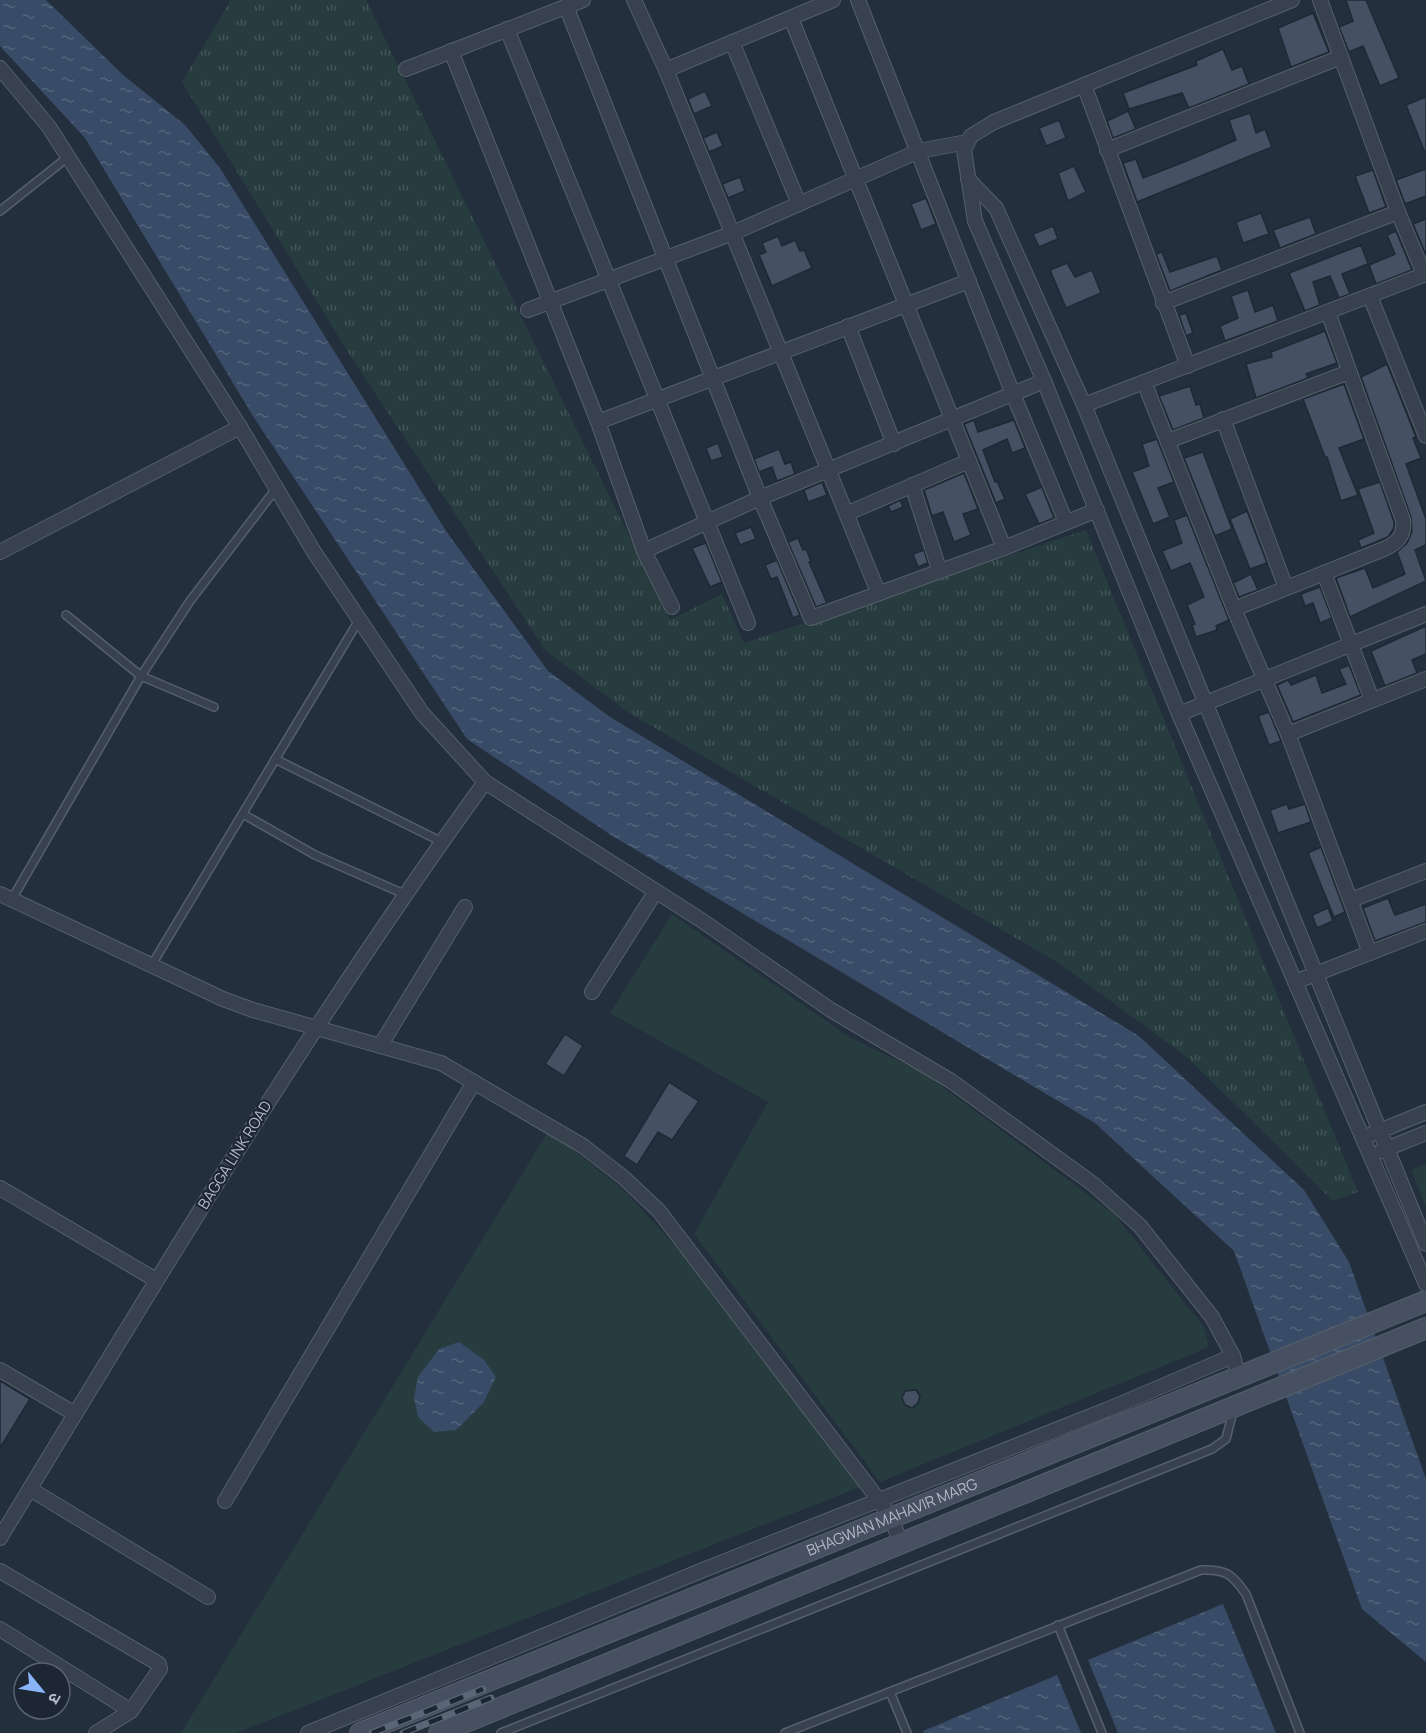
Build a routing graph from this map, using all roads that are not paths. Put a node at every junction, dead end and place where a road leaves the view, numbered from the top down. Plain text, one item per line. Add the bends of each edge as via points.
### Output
1 (583, 0) edge
2 (634, 0) edge
3 (833, 0) edge
4 (858, 0) edge
5 (1292, 0) edge
6 (1320, 0) edge
7 (566, 6) junction
8 (791, 18) junction
9 (507, 29) junction
10 (732, 42) junction
11 (451, 51) junction
12 (1341, 57) junction
13 (0, 68) edge
14 (406, 69) dead end
15 (666, 70) junction
16 (1084, 85) junction
17 (967, 142) junction
18 (1107, 150) junction
19 (919, 151) junction
20 (68, 157) junction
21 (857, 177) junction
22 (968, 179) junction
23 (799, 204) junction
24 (0, 211) edge
25 (1398, 212) junction
26 (733, 233) junction
27 (666, 259) junction
28 (1425, 274) edge
29 (969, 281) junction
30 (609, 282) junction
31 (1370, 296) junction
32 (1163, 303) junction
33 (549, 304) junction
34 (906, 304) junction
35 (528, 310) dead end
36 (1328, 312) junction
37 (848, 326) junction
38 (781, 351) junction
39 (1188, 366) junction
40 (1349, 372) junction
41 (714, 377) junction
42 (1044, 381) junction
43 (1144, 382) junction
44 (1013, 394) junction
45 (658, 399) junction
46 (1084, 405) junction
47 (1223, 419) junction
48 (953, 420) junction
49 (598, 422) junction
50 (240, 427) junction
51 (1426, 436) edge
52 (1168, 441) junction
53 (894, 444) junction
54 (969, 461) junction
55 (830, 470) junction
56 (912, 485) junction
57 (275, 490) junction
58 (760, 498) junction
59 (1097, 510) junction
60 (848, 513) junction
61 (707, 520) junction
62 (1066, 522) junction
63 (1004, 548) junction
64 (644, 551) junction
65 (0, 552) edge
66 (939, 569) junction
67 (1324, 573) junction
68 (1286, 588) junction
69 (878, 592) junction
70 (672, 607) dead end
71 (1234, 609) junction
72 (1426, 614) edge
73 (66, 615) dead end
74 (359, 620) junction
75 (748, 623) dead end
76 (1349, 644) junction
77 (141, 676) junction
78 (1263, 678) junction
79 (1426, 679) edge
80 (1372, 700) junction
81 (1205, 703) junction
82 (214, 707) dead end
83 (1179, 714) junction
84 (1288, 734) junction
85 (275, 759) junction
86 (485, 782) junction
87 (243, 814) junction
88 (442, 842) junction
89 (1426, 871) edge
90 (656, 891) junction
91 (404, 894) junction
92 (6, 897) edge
93 (1351, 900) junction
94 (465, 907) dead end
95 (1426, 931) edge
96 (1371, 953) junction
97 (151, 966) junction
98 (1317, 973) junction
99 (1295, 982) junction
100 (592, 992) dead end
101 (315, 1027) junction
102 (380, 1046) junction
103 (474, 1082) junction
104 (1426, 1112) edge
105 (1379, 1131) junction
106 (1426, 1132) edge
107 (1363, 1138) junction
108 (1388, 1148) junction
109 (1370, 1155) junction
110 (0, 1188) edge
111 (1426, 1244) edge
112 (156, 1280) junction
113 (1426, 1284) edge
114 (1426, 1301) edge
115 (1419, 1332) edge
116 (1233, 1356) junction
117 (0, 1370) edge
118 (1239, 1378) junction
119 (1234, 1406) junction
120 (75, 1414) junction
121 (30, 1489) junction
122 (878, 1499) junction
123 (225, 1501) dead end
124 (891, 1518) junction
125 (0, 1538) edge
126 (901, 1543) junction
127 (0, 1571) edge
128 (208, 1597) dead end
129 (1058, 1625) junction
130 (0, 1629) edge
131 (556, 1655) junction
132 (566, 1681) junction
133 (891, 1692) junction
134 (131, 1711) junction
135 (96, 1733) edge
136 (308, 1733) edge
137 (360, 1733) edge
138 (439, 1733) edge
139 (501, 1733) edge
140 (785, 1733) edge
141 (907, 1733) edge
142 (1102, 1733) edge
143 (1300, 1733) edge

1 - 7 street
2 - 15 street
3 - 8 street
4 - 19 street
5 - 16 street
6 - 12 street
7 - 9 street
7 - 27 street
8 - 10 street
8 - 21 street
9 - 11 street
9 - 30 street
10 - 15 street
10 - 23 street
11 - 14 street
11 - 33 street
12 - 18 street
12 - 25 street
13 - 20 street
15 - 26 street
16 - 17 street via 994,122
16 - 18 street
17 - 19 street
17 - 22 street via 964,161
18 - 32 street
19 - 21 street
19 - 29 street
20 - 24 lane
20 - 50 street
21 - 23 street
21 - 34 street
22 - 42 street via 975,221
22 - 46 street via 996,208
23 - 26 street
25 - 28 street
25 - 32 street
26 - 27 street
26 - 38 street
27 - 30 street
27 - 41 street
28 - 31 street
29 - 34 street
29 - 44 street
30 - 33 street
30 - 45 street
31 - 36 street
31 - 51 street
32 - 39 street
33 - 35 street
33 - 49 street
34 - 37 street
34 - 48 street
36 - 39 street
36 - 40 street
37 - 38 street
37 - 53 street
38 - 41 street
38 - 55 street
39 - 43 street
40 - 47 street
40 - 67 street via 1404,529 1395,544
41 - 45 street
41 - 58 street
42 - 44 street
42 - 59 street
43 - 46 street
43 - 52 street
44 - 48 street
44 - 62 street
45 - 49 street
45 - 61 street
46 - 81 street
47 - 52 street
47 - 68 street
48 - 53 street
48 - 54 street
49 - 64 street
50 - 57 street
50 - 65 street
52 - 71 street
53 - 55 street
54 - 56 street
54 - 63 street
55 - 58 street
55 - 60 street
56 - 60 street
56 - 66 street
57 - 74 street
57 - 77 lane via 190,601
58 - 61 street
58 - 69 street via 811,618
59 - 62 street
59 - 83 street
60 - 69 street
61 - 64 street
61 - 75 street
62 - 63 street
63 - 66 street
64 - 70 street
66 - 69 street
67 - 68 street
67 - 76 street
68 - 71 street
71 - 78 street
72 - 76 street
73 - 77 lane
74 - 85 lane
74 - 86 street via 422,713
76 - 78 street
76 - 80 street
77 - 82 lane
77 - 92 lane
78 - 81 street
78 - 84 street
79 - 80 street
80 - 84 street
81 - 83 street
81 - 98 street
83 - 99 street
84 - 93 street
85 - 87 lane
85 - 88 lane
86 - 88 street, BAGGA LINK ROAD
86 - 90 street
87 - 91 lane via 315,855
87 - 97 lane
88 - 91 street, BAGGA LINK ROAD
89 - 93 street
90 - 100 street
90 - 116 street via 831,1010 951,1081 1094,1184 1140,1226 1212,1317
91 - 101 street, BAGGA LINK ROAD
92 - 97 street
93 - 96 street
94 - 102 street
95 - 96 street
96 - 98 street
97 - 101 street via 253,1010
98 - 99 street
98 - 105 street
99 - 107 street
101 - 102 street
101 - 112 street, BAGGA LINK ROAD
102 - 103 street via 435,1061
103 - 122 street via 583,1146 658,1211
103 - 123 street
104 - 105 street
105 - 107 street
105 - 108 street
106 - 108 street
107 - 109 street
108 - 109 street
108 - 111 street
109 - 113 street
110 - 112 street
112 - 120 street, BAGGA LINK ROAD
114 - 118 main road, BHAGWAN MAHAVIR MARG
115 - 119 main road, BHAGWAN MAHAVIR MARG
116 - 118 street
116 - 122 street
117 - 120 street
118 - 124 main road, BHAGWAN MAHAVIR MARG
119 - 126 main road, BHAGWAN MAHAVIR MARG
119 - 139 lane via 1226,1439 1212,1449
120 - 121 street, BAGGA LINK ROAD
121 - 125 street, BAGGA LINK ROAD
121 - 128 street
122 - 124 street
122 - 136 street
124 - 126 street
124 - 131 main road, BHAGWAN MAHAVIR MARG
126 - 132 main road, BHAGWAN MAHAVIR MARG
127 - 134 street via 158,1662 160,1669
129 - 133 lane
129 - 142 lane
129 - 143 lane via 1201,1570 1216,1569 1234,1576 1246,1594
130 - 134 street
131 - 132 main road
131 - 137 main road, BHAGWAN MAHAVIR MARG
132 - 138 main road, BHAGWAN MAHAVIR MARG
133 - 140 lane
133 - 141 lane
134 - 135 street

